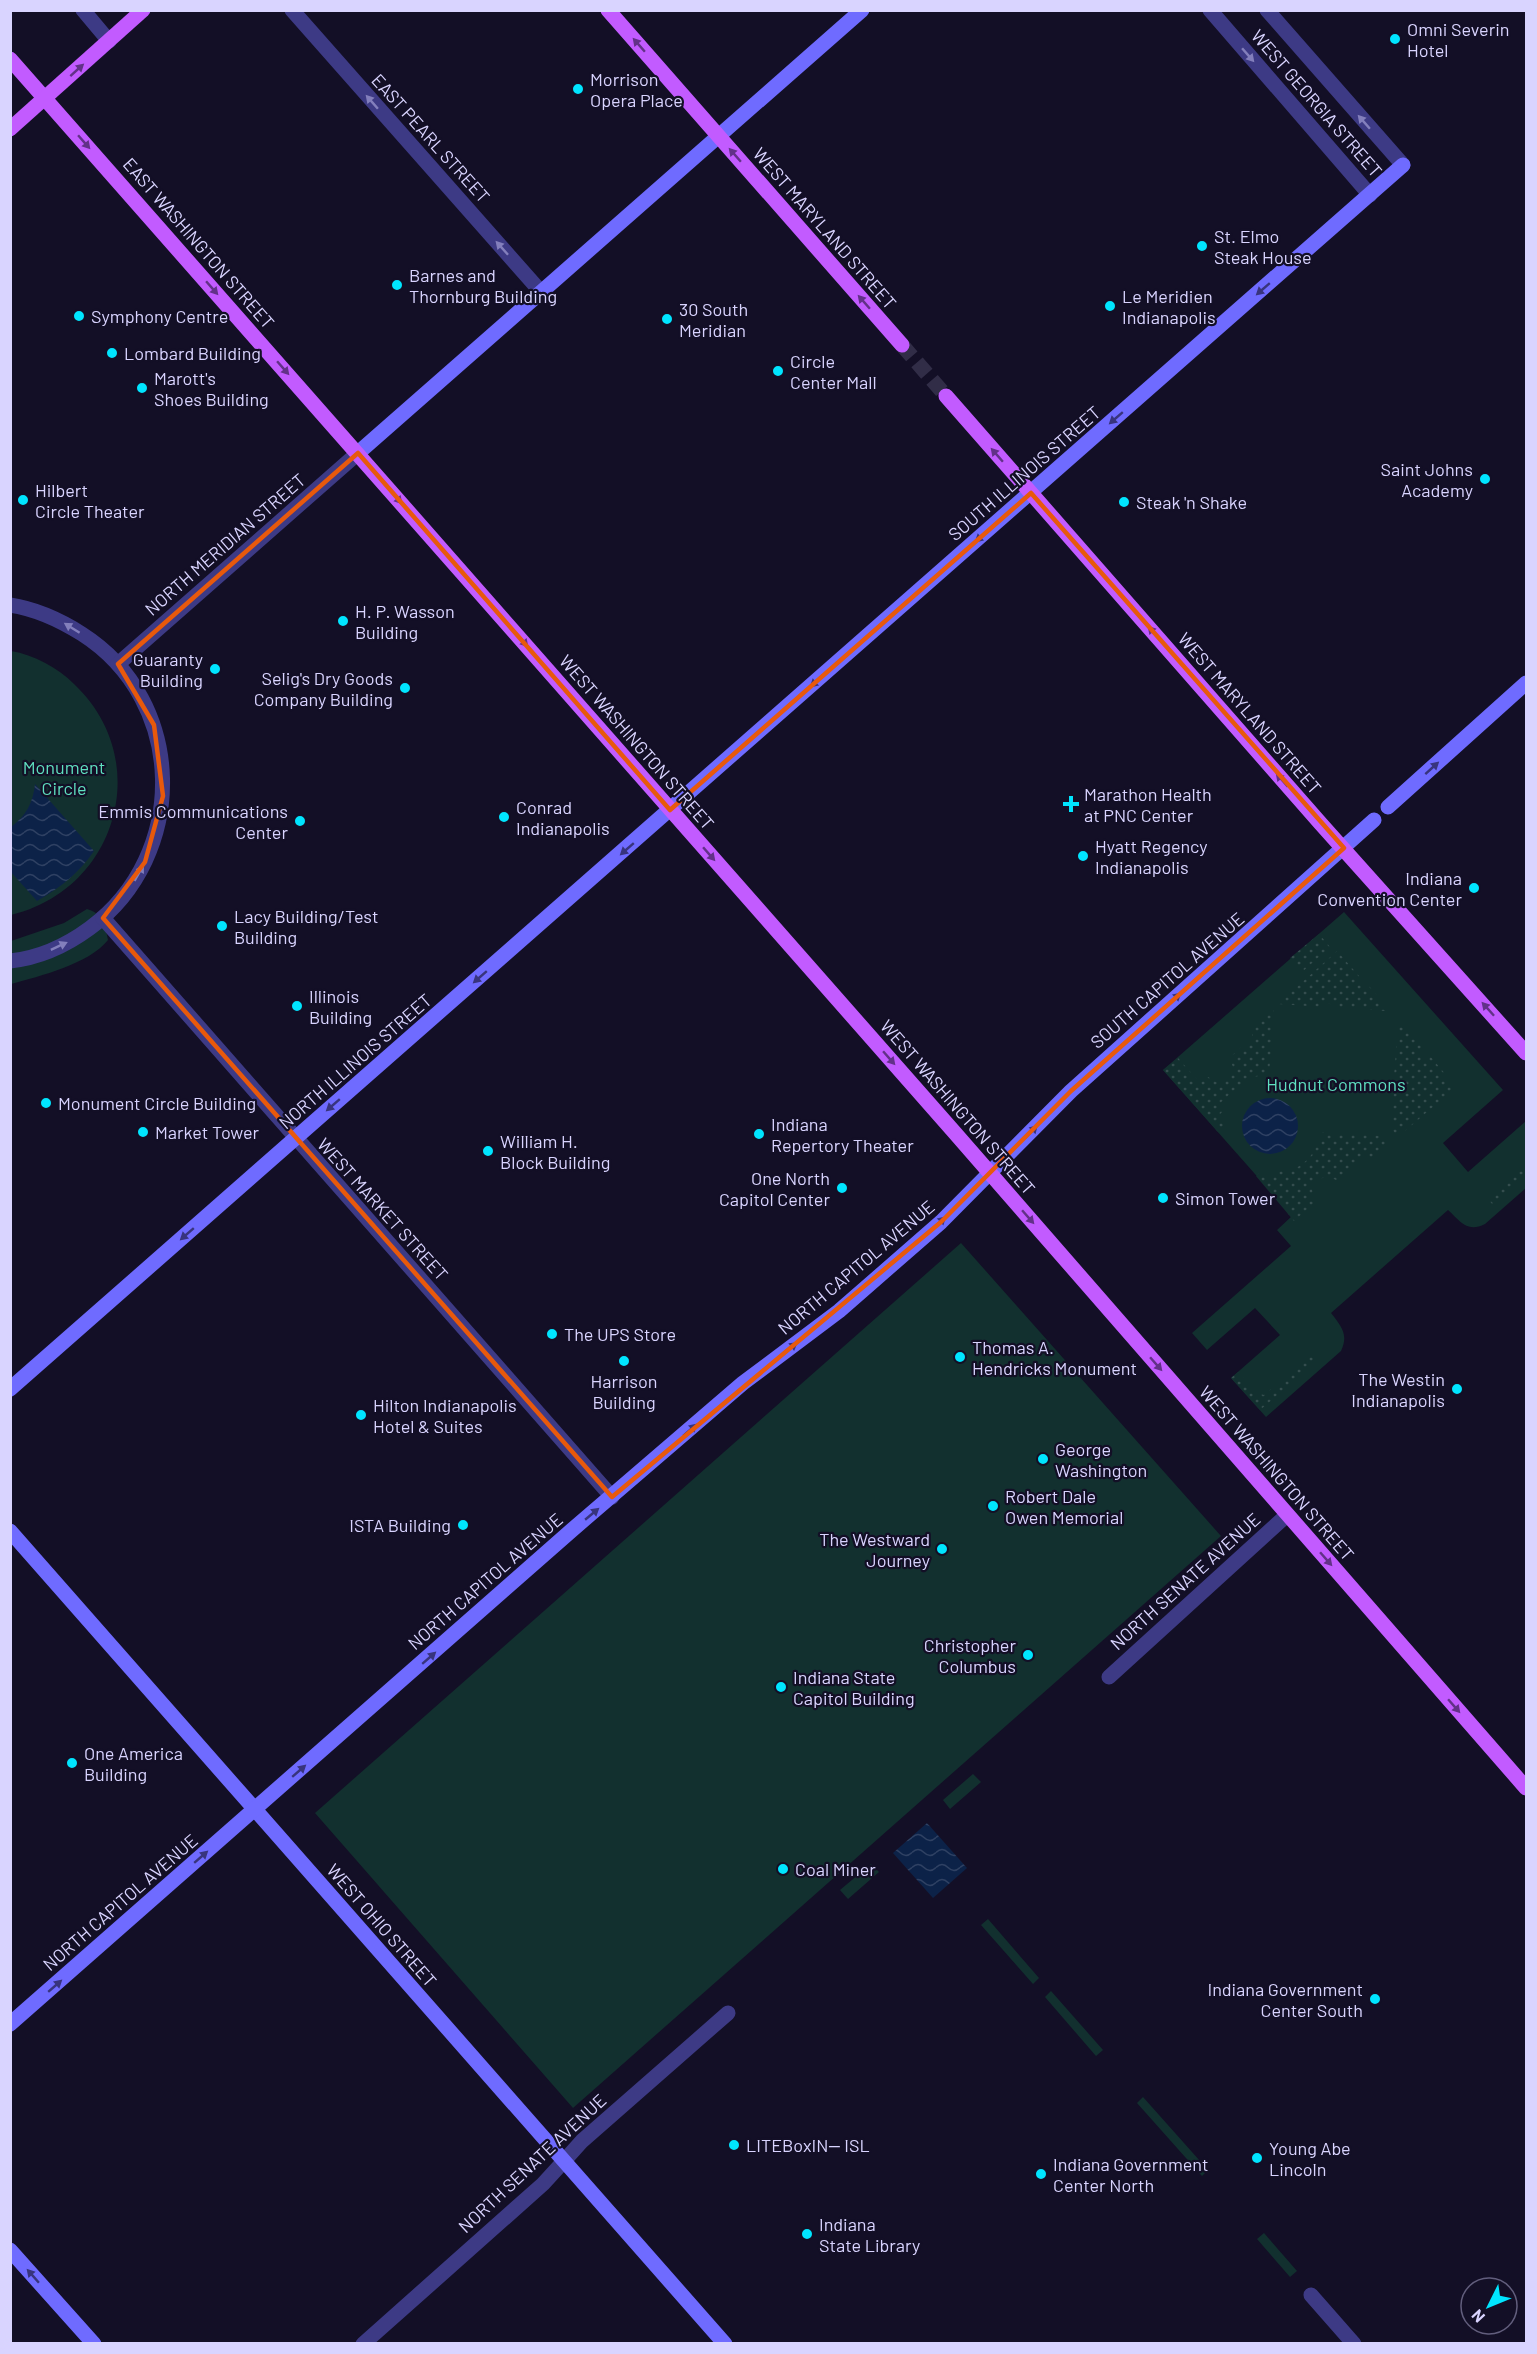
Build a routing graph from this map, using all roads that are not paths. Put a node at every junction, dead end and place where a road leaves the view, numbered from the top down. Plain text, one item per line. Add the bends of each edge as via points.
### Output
1 (82, 10) edge
2 (143, 10) edge
3 (292, 10) edge
4 (608, 10) edge
5 (862, 10) edge
6 (1210, 10) edge
7 (1267, 10) edge
8 (109, 41) junction
9 (10, 59) edge
10 (45, 98) junction
11 (10, 129) edge
12 (719, 137) junction
13 (1403, 165) joint
14 (1370, 195) junction
15 (541, 292) junction
16 (902, 345) tunnel mouth
17 (946, 396) tunnel mouth
18 (357, 453) junction
19 (1031, 493) junction
20 (10, 606) edge
21 (118, 664) junction
22 (1527, 683) edge
23 (1388, 807) dead end
24 (670, 810) junction
25 (1374, 820) dead end
26 (1344, 848) junction
27 (103, 918) junction
28 (10, 961) edge
29 (1527, 1053) edge
30 (295, 1139) junction
31 (990, 1173) junction
32 (10, 1389) edge
33 (612, 1497) junction
34 (1287, 1515) junction
35 (10, 1531) edge
36 (1109, 1677) dead end
37 (1527, 1788) edge
38 (255, 1809) junction
39 (729, 2013) dead end
40 (10, 2025) edge
41 (564, 2161) junction
42 (10, 2250) edge
43 (1311, 2295) dead end
44 (94, 2343) edge
45 (363, 2343) edge
46 (725, 2343) edge
47 (1354, 2343) edge

1 - 8 street
2 - 8 main road
15 -> 3 street, EAST PEARL STREET
12 -> 4 main road, WEST MARYLAND STREET
5 - 12 main road
6 -> 14 street, WEST GEORGIA STREET
13 -> 7 street, WEST GEORGIA STREET
10 -> 8 main road
9 - 10 main road, EAST WASHINGTON STREET
10 - 11 main road
10 -> 18 main road, EAST WASHINGTON STREET
12 - 15 main road
16 -> 12 main road, WEST MARYLAND STREET
13 - 14 main road, SOUTH ILLINOIS STREET
14 -> 19 main road, SOUTH ILLINOIS STREET
15 - 18 main road
19 -> 17 main road, WEST MARYLAND STREET
18 - 21 street, NORTH MERIDIAN STREET
18 -> 24 main road, WEST WASHINGTON STREET
19 -> 24 main road, SOUTH ILLINOIS STREET
26 -> 19 main road, WEST MARYLAND STREET
21 -> 20 street via 65,623
27 -> 21 street via 128,892 145,862 157,830 163,796 162,762 154,725
23 -> 22 main road
24 -> 30 main road, NORTH ILLINOIS STREET
24 -> 31 main road, WEST WASHINGTON STREET
25 - 26 main road, SOUTH CAPITOL AVENUE
29 -> 26 main road, WEST MARYLAND STREET
31 -> 26 main road, SOUTH CAPITOL AVENUE via 1071,1091
28 -> 27 street via 46,952
27 - 30 street, WEST MARKET STREET
30 -> 32 main road, NORTH ILLINOIS STREET
30 - 33 street, WEST MARKET STREET
33 -> 31 main road, NORTH CAPITOL AVENUE via 743,1383 839,1311 941,1222
31 -> 34 main road, WEST WASHINGTON STREET
38 -> 33 main road, NORTH CAPITOL AVENUE
34 - 36 street, NORTH SENATE AVENUE
34 -> 37 main road, WEST WASHINGTON STREET
35 - 38 main road, WEST OHIO STREET
40 -> 38 main road, NORTH CAPITOL AVENUE
38 - 41 main road, WEST OHIO STREET
39 - 41 street, NORTH SENATE AVENUE via 652,2078
41 - 45 street, NORTH SENATE AVENUE
41 - 46 main road, WEST OHIO STREET
44 -> 42 main road
43 - 47 street

